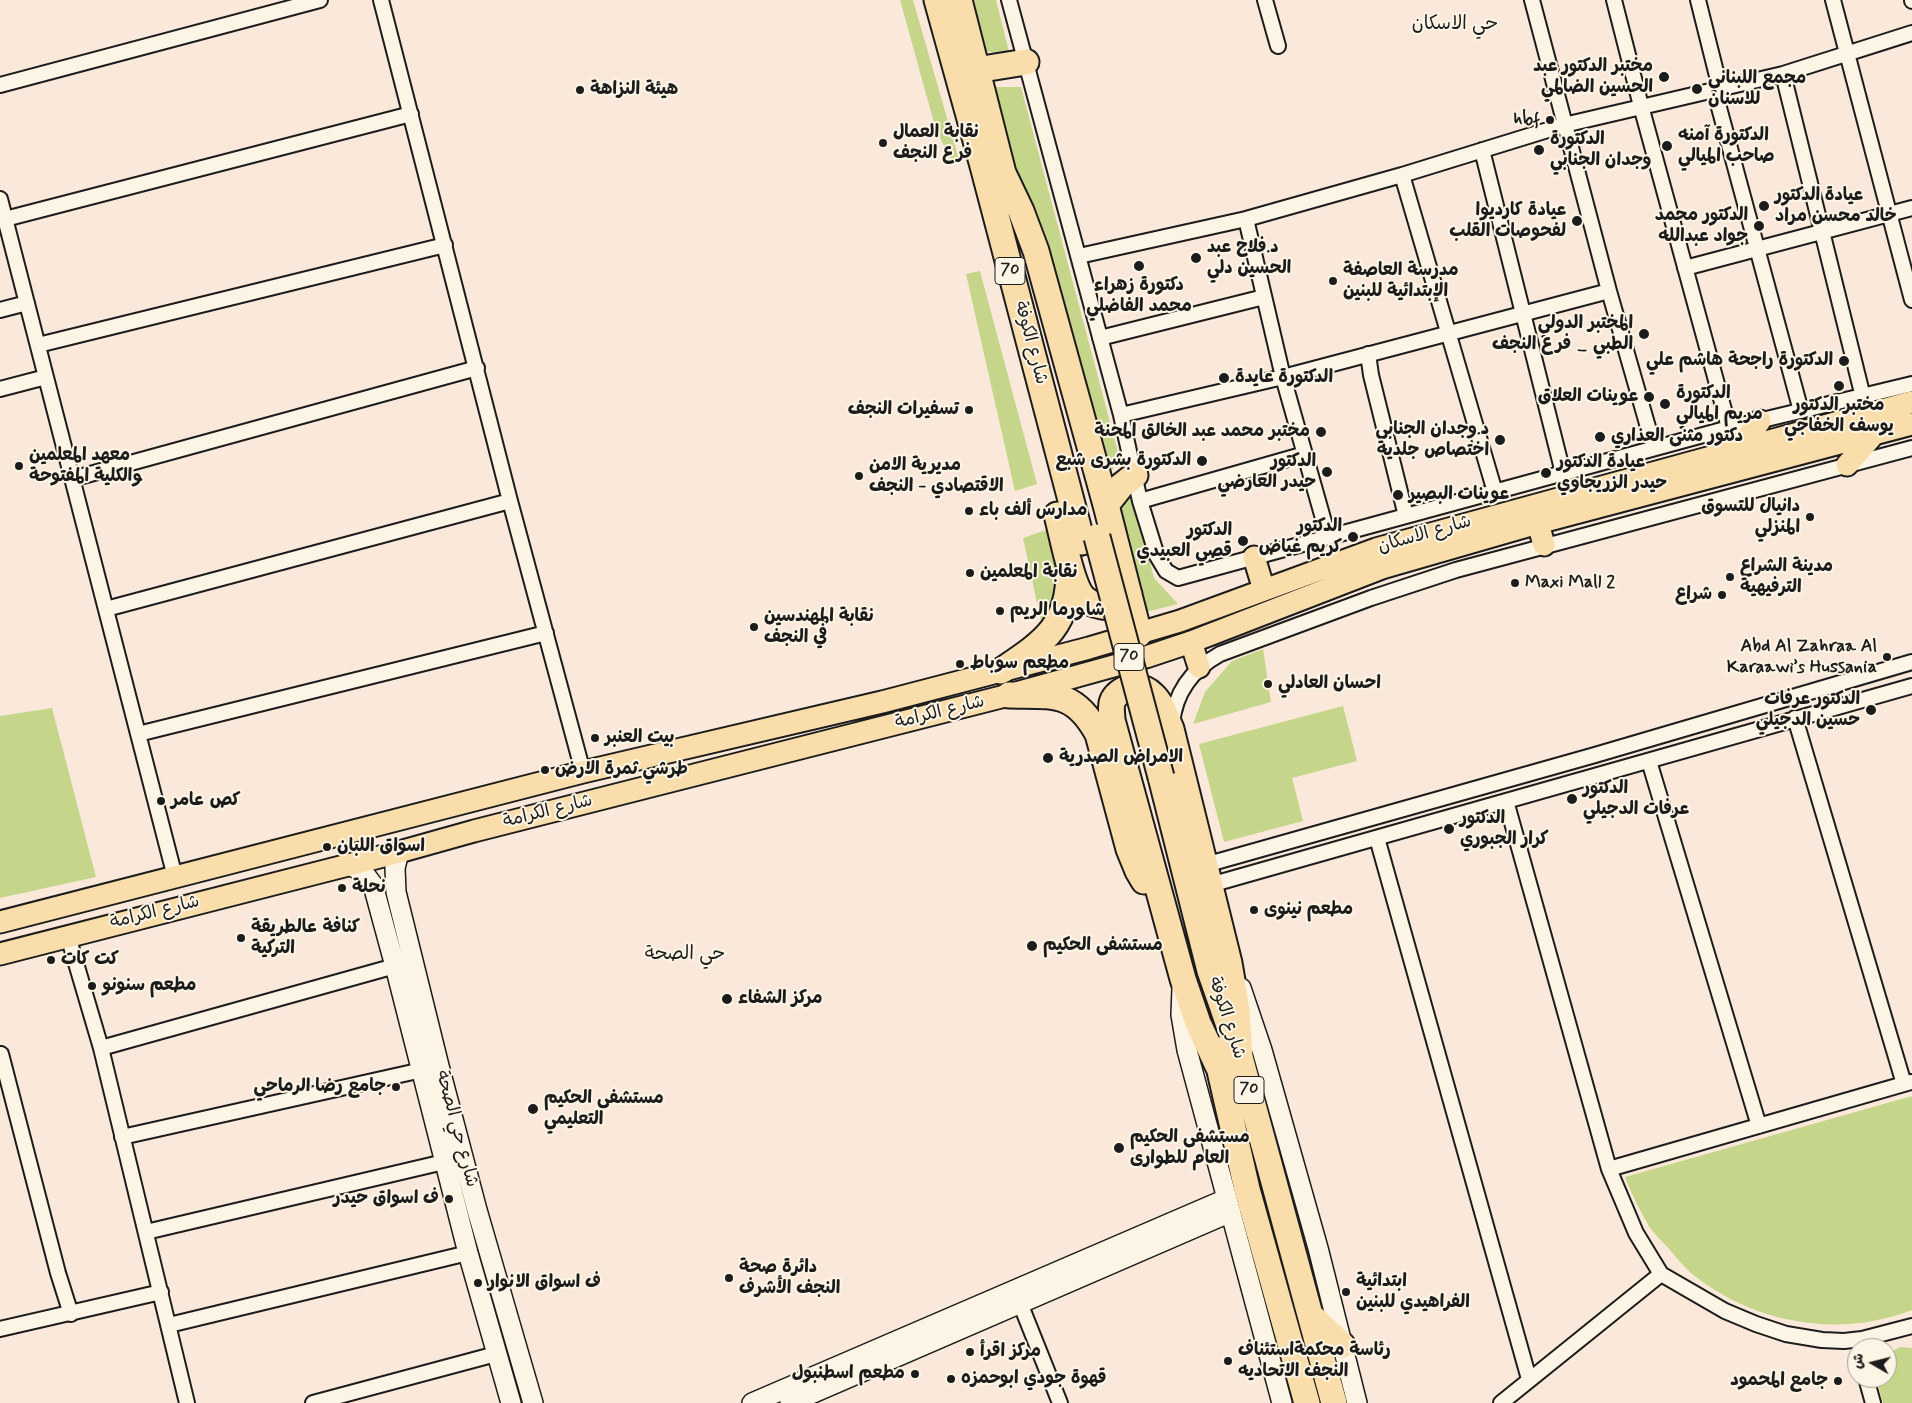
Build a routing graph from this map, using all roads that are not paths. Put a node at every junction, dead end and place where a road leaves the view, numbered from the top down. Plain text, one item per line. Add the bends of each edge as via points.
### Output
1 (320, 0) edge
2 (381, 0) edge
3 (937, 0) edge
4 (959, 0) edge
5 (1008, 0) edge
6 (1265, 0) edge
7 (1532, 0) edge
8 (1614, 0) edge
9 (1698, 0) edge
10 (1833, 0) edge
11 (1912, 33) edge
12 (1278, 46) dead end
13 (1849, 54) junction
14 (1026, 62) junction
15 (976, 70) junction
16 (1783, 74) junction
17 (0, 84) edge
18 (1717, 89) junction
19 (1641, 106) junction
20 (411, 114) junction
21 (1564, 125) junction
22 (1482, 150) junction
23 (1402, 175) junction
24 (995, 178) junction
25 (0, 199) edge
26 (1912, 208) edge
27 (1890, 214) junction
28 (5, 218) junction
29 (1246, 219) junction
30 (1822, 232) junction
31 (445, 245) junction
32 (1757, 249) junction
33 (1079, 256) junction
34 (1685, 268) junction
35 (1608, 291) junction
36 (1264, 297) junction
37 (1912, 300) edge
38 (27, 303) junction
39 (0, 310) edge
40 (1523, 313) junction
41 (1449, 332) junction
42 (1100, 338) junction
43 (38, 345) junction
44 (1368, 354) junction
45 (477, 368) junction
46 (46, 377) junction
47 (1283, 377) junction
48 (1912, 384) edge
49 (0, 389) edge
50 (1863, 397) junction
51 (1912, 402) edge
52 (1801, 411) junction
53 (1121, 415) junction
54 (1760, 421) junction
55 (1912, 424) edge
56 (1730, 428) junction
57 (1874, 434) junction
58 (1654, 448) junction
59 (1738, 448) junction
60 (1912, 448) edge
61 (1305, 454) junction
62 (1847, 465) junction
63 (1563, 473) junction
64 (1135, 475) junction
65 (72, 479) junction
66 (1495, 492) junction
67 (510, 500) junction
68 (1140, 501) junction
69 (1106, 505) junction
70 (1406, 516) junction
71 (1538, 524) junction
72 (1328, 536) junction
73 (1425, 545) junction
74 (1544, 545) junction
75 (1083, 547) junction
76 (1254, 557) junction
77 (1379, 559) junction
78 (1264, 590) junction
79 (1129, 594) junction
80 (106, 609) junction
81 (546, 633) junction
82 (1191, 642) junction
83 (1142, 646) junction
84 (1089, 648) junction
85 (1912, 662) edge
86 (1199, 667) junction
87 (1095, 671) junction
88 (1001, 672) junction
89 (1912, 686) edge
90 (1009, 695) junction
91 (813, 718) junction
92 (1795, 718) junction
93 (1171, 730) junction
94 (758, 731) junction
95 (138, 734) junction
96 (823, 743) junction
97 (1595, 755) junction
98 (764, 758) junction
99 (1649, 761) junction
100 (583, 772) junction
101 (1601, 775) junction
102 (1506, 801) junction
103 (1377, 838) junction
104 (399, 852) junction
105 (348, 864) junction
106 (1208, 875) junction
107 (175, 877) junction
108 (1160, 898) junction
109 (0, 922) edge
110 (68, 936) junction
111 (0, 954) edge
112 (1229, 963) junction
113 (396, 966) junction
114 (1183, 979) junction
115 (101, 1048) junction
116 (2, 1054) dead end
117 (1229, 1062) junction
118 (422, 1070) junction
119 (1908, 1083) edge
120 (1759, 1126) junction
121 (122, 1137) junction
122 (444, 1162) junction
123 (1609, 1168) junction
124 (471, 1185) junction
125 (452, 1191) junction
126 (1228, 1206) junction
127 (477, 1210) junction
128 (459, 1217) junction
129 (146, 1232) junction
130 (468, 1253) junction
131 (1661, 1274) junction
132 (161, 1292) junction
133 (1020, 1303) junction
134 (70, 1314) junction
135 (1311, 1316) junction
136 (169, 1325) junction
137 (1912, 1326) edge
138 (0, 1329) edge
139 (1892, 1332) junction
140 (1912, 1332) edge
141 (1883, 1338) edge
142 (1342, 1345) junction
143 (496, 1354) junction
144 (1529, 1379) junction
145 (1869, 1388) edge
146 (187, 1403) edge
147 (312, 1403) edge
148 (511, 1403) edge
149 (533, 1403) edge
150 (752, 1403) edge
151 (790, 1403) edge
152 (1060, 1403) edge
153 (1282, 1403) edge
154 (1306, 1403) edge
155 (1334, 1403) edge
156 (1357, 1403) edge
157 (1501, 1403) edge
158 (1873, 1403) edge

1 - 17 street
2 - 20 street
3 - 24 highway, شارع الكوفة / 70
4 - 15 highway, شارع الكوفة / 70
5 - 14 street
6 - 12 street
7 - 21 street
8 - 19 street
9 - 18 street
10 - 13 street
11 - 13 street
13 - 16 street
13 - 27 street
14 - 15 highway
14 - 33 street
15 - 24 highway, شارع الكوفة / 70
16 - 18 street
16 - 30 street
18 - 19 street
18 - 32 street
19 - 21 street
19 - 34 street
20 - 28 street
20 - 31 street
21 - 22 street
21 - 35 street
22 - 23 street
22 - 40 street
23 - 29 street
23 - 41 street
24 - 69 highway via 1021,211 1036,251
24 - 75 highway, شارع الكوفة / 70
24 - 75 highway via 991,238 999,286
25 - 28 street
26 - 27 street
27 - 30 street
27 - 37 street
28 - 38 street
29 - 33 street
29 - 36 street
30 - 32 street
30 - 50 street
31 - 43 street
31 - 45 street
32 - 34 street
32 - 52 street
33 - 42 street
34 - 56 street
35 - 40 street
35 - 58 street
36 - 42 street
36 - 47 street
38 - 39 street
38 - 43 street
40 - 41 street
40 - 63 street
41 - 44 street
41 - 66 street
42 - 53 street
43 - 46 street
44 - 47 street
44 - 70 street
45 - 65 street
45 - 67 street
46 - 49 street
46 - 65 street
47 - 53 street
47 - 61 street
48 - 50 street
50 - 52 street
51 - 59 main road, شارع الاسكان
52 - 54 street
53 - 64 street
54 - 56 street
54 - 59 main road
55 - 57 main road, شارع الاسكان
56 - 58 street
57 - 62 main road
57 - 71 main road, شارع الاسكان
58 - 63 street
59 - 73 main road, شارع الاسكان
60 - 62 street
61 - 68 street
61 - 72 street
62 - 74 street
63 - 66 street
64 - 68 street
64 - 69 highway
65 - 80 street
66 - 70 street
67 - 80 street
67 - 81 street
68 - 76 street via 1158,556 1166,571 1178,578
69 - 79 highway
70 - 72 street
71 - 73 main road, شارع الاسكان
71 - 74 main road
72 - 76 street
73 - 77 main road, شارع الاسكان
74 - 86 street via 1371,598 1220,654
75 - 79 highway via 1076,587 1081,595 1096,606 1105,607 1114,605
75 - 88 highway via 1057,625 1047,638
75 - 117 highway, شارع الكوفة / 70, bridge via 1210,971
76 - 78 main road
77 - 78 main road, شارع الاسكان
77 - 82 main road, شارع الاسكان
78 - 83 main road, شارع الاسكان
79 - 83 highway
80 - 95 street
81 - 95 street
81 - 100 street
82 - 83 main road, شارع الاسكان
82 - 86 main road
83 - 84 main road, شارع الاسكان
83 - 87 main road, شارع الاسكان
84 - 87 main road
84 - 88 main road, شارع الكرامة
85 - 97 street
86 - 93 street via 1176,702
87 - 90 main road, شارع الكرامة
88 - 91 main road, شارع الكرامة
89 - 92 street
90 - 96 main road, شارع الكرامة
90 - 108 highway via 1057,696 1071,702 1092,723 1098,734 1132,860 1144,881
91 - 94 main road, شارع الكرامة
91 - 96 main road via 815,736
92 - 99 street
92 - 119 street
93 - 106 highway
93 - 108 highway via 1155,697 1148,690 1128,688 1113,701 1112,720
94 - 98 main road via 766,741
94 - 100 main road, شارع الكرامة
95 - 107 street
96 - 98 main road, شارع الكرامة
97 - 101 street
97 - 106 street
98 - 104 main road, شارع الكرامة via 474,830
99 - 101 street
99 - 120 street
100 - 107 main road, شارع الكرامة
101 - 102 street
102 - 103 street
102 - 123 street
103 - 106 street
103 - 144 street
104 - 105 main road, شارع الكرامة
104 - 124 main road, شارع حي الصحة via 394,878 396,892
105 - 110 main road, شارع الكرامة
105 - 113 main road, شارع حي الصحة via 364,873 373,885
106 - 112 highway
107 - 109 main road, شارع الكرامة
108 - 114 highway
110 - 111 main road, شارع الكرامة
110 - 115 street
112 - 117 highway via 1237,1010
112 - 142 main road via 1260,1042
113 - 115 street
113 - 118 main road, شارع حي الصحة
114 - 117 highway via 1198,1023
114 - 126 main road via 1183,1033
115 - 121 street
116 - 134 street
117 - 135 highway, شارع الكوفة / 70
117 - 154 highway, شارع الكوفة / 70 via 1247,1190
118 - 121 street
118 - 122 main road, شارع حي الصحة
119 - 120 street
120 - 123 street
121 - 129 street
122 - 125 main road, شارع حي الصحة
122 - 129 street
123 - 131 street via 1636,1233
124 - 125 main road via 463,1195
124 - 127 main road, شارع حي الصحة
125 - 128 main road, شارع حي الصحة
126 - 133 main road
126 - 150 main road
126 - 153 main road
127 - 128 main road via 465,1205
127 - 149 main road, شارع حي الصحة
128 - 130 main road, شارع حي الصحة
129 - 132 street
130 - 136 street
130 - 143 main road, شارع حي الصحة
131 - 139 street via 1726,1311 1786,1334 1844,1341
131 - 144 street
132 - 134 street
132 - 136 street
133 - 151 main road
133 - 152 street
134 - 138 street
135 - 142 highway
135 - 155 highway, شارع الكوفة / 70
136 - 146 street
137 - 139 street
139 - 140 street
139 - 141 street
142 - 156 main road
143 - 147 street
143 - 148 main road, شارع حي الصحة
144 - 157 street
145 - 158 street

